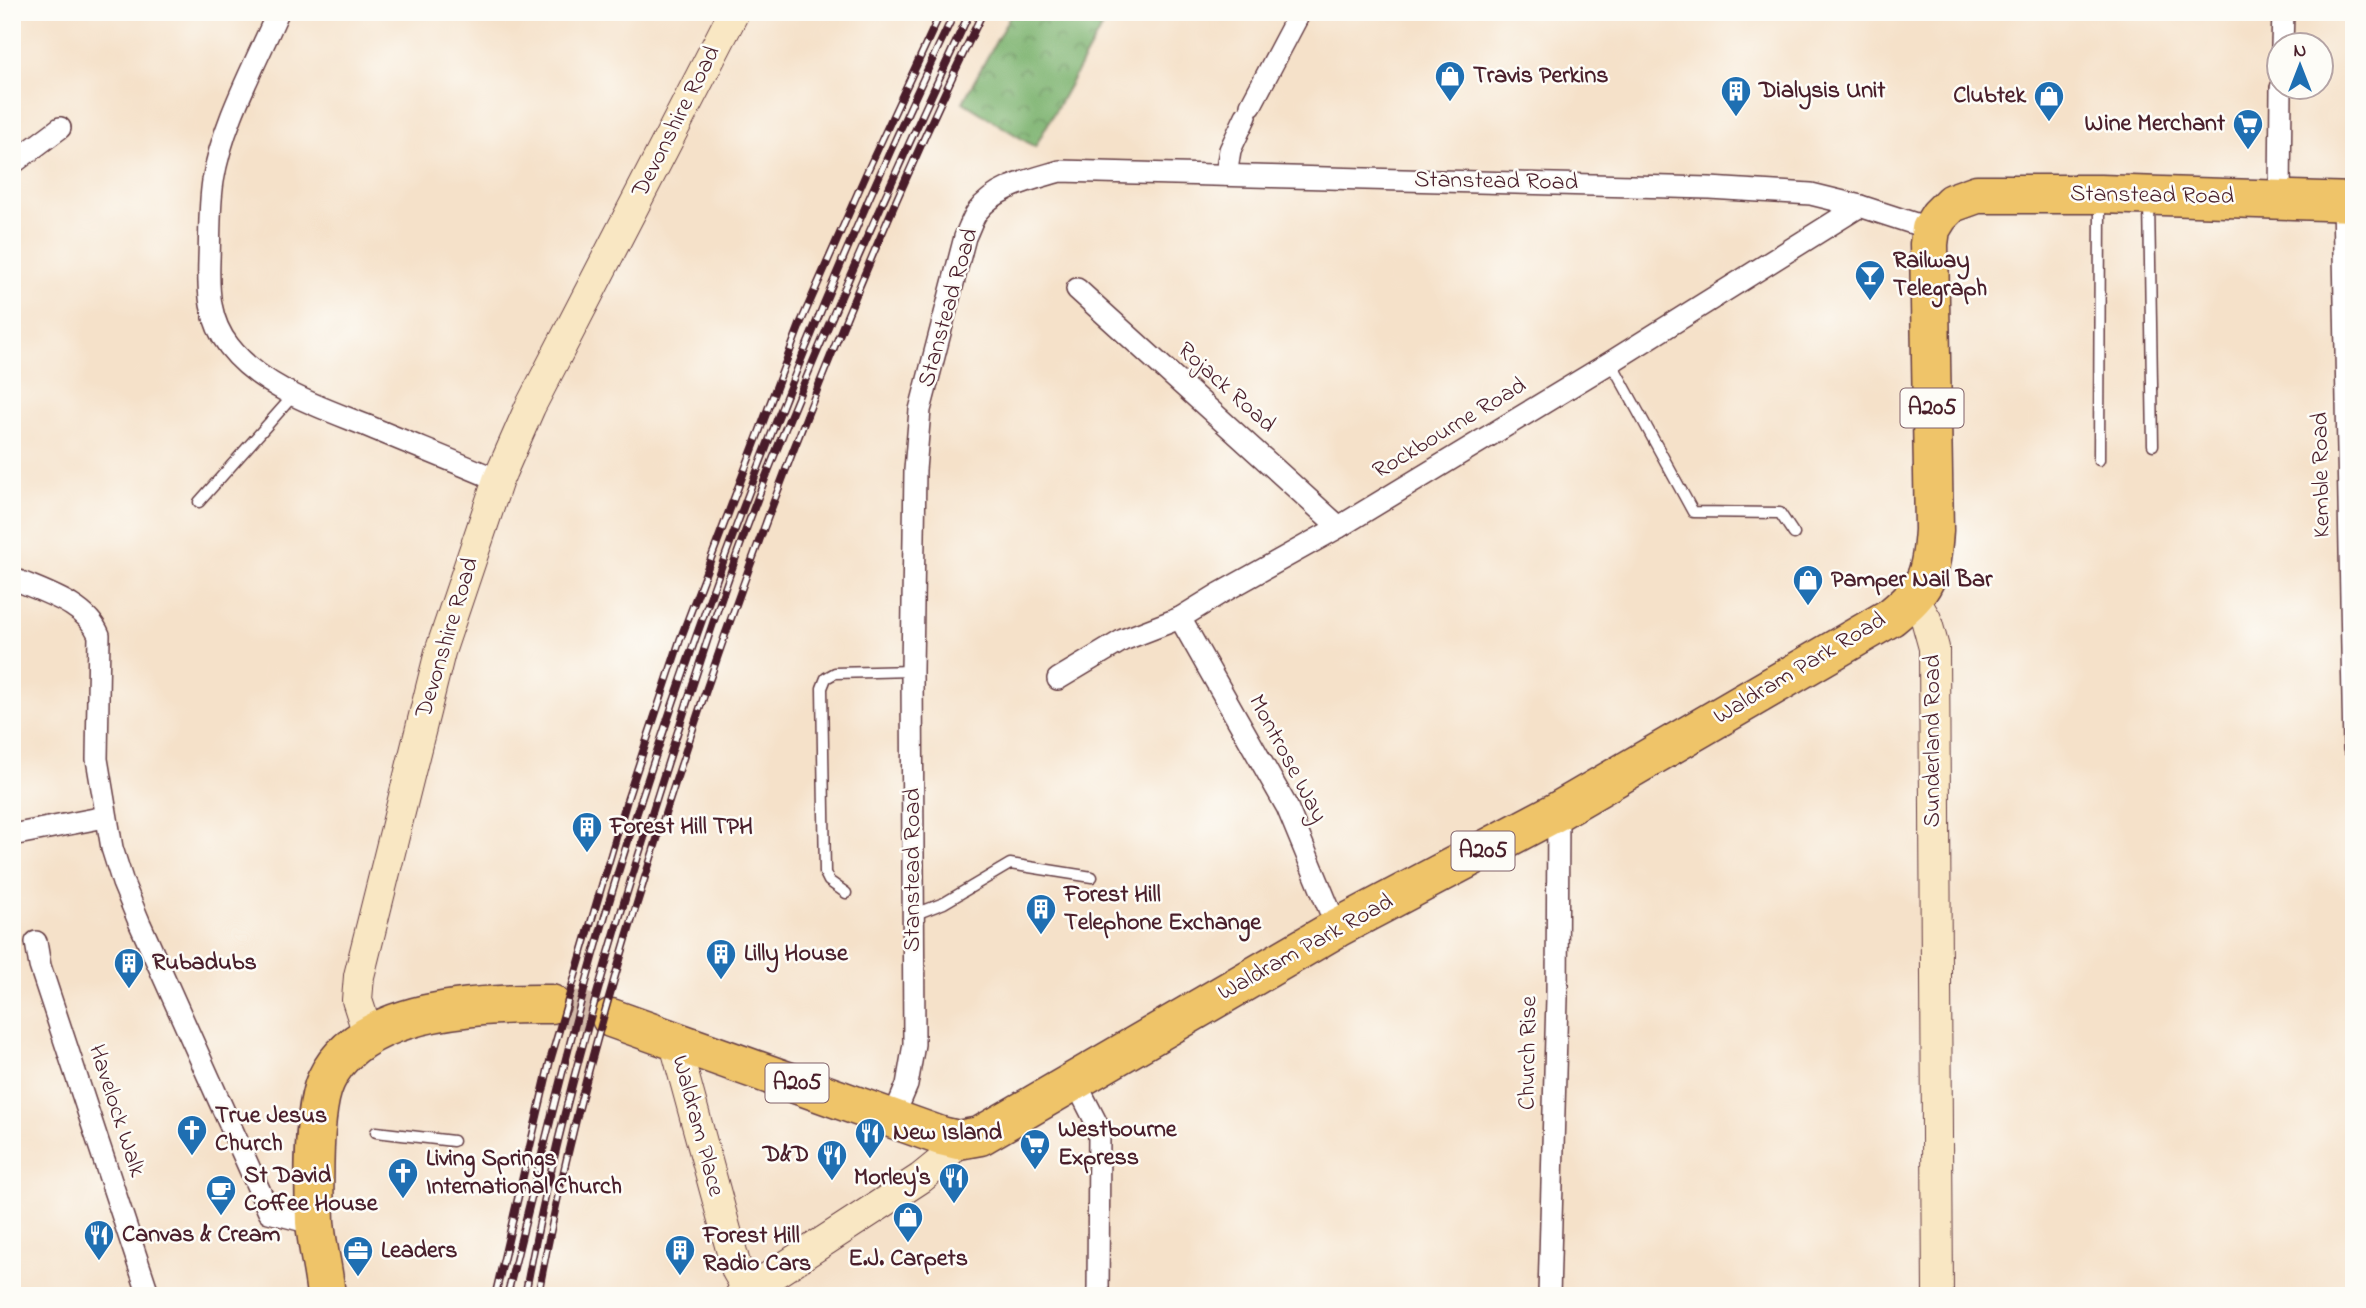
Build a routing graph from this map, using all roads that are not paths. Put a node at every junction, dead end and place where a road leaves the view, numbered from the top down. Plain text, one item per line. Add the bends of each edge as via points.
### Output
1 (278, 12) edge
2 (734, 12) edge
3 (1300, 12) edge
4 (2283, 12) edge
5 (2282, 32) edge
6 (2281, 102) edge
7 (60, 128) dead end
8 (12, 164) edge
9 (1226, 175) junction
10 (2100, 194) junction
11 (2149, 196) junction
12 (2280, 199) junction
13 (2348, 202) edge
14 (1860, 206) junction
15 (1941, 216) junction
16 (1077, 289) dead end
17 (1611, 362) junction
18 (293, 396) junction
19 (2153, 445) dead end
20 (2099, 460) dead end
21 (498, 480) junction
22 (199, 502) dead end
23 (1339, 527) junction
24 (1794, 534) dead end
25 (12, 578) edge
26 (1914, 599) junction
27 (1180, 618) junction
28 (912, 671) junction
29 (1058, 680) dead end
30 (2354, 748) edge
31 (1558, 811) junction
32 (105, 817) junction
33 (12, 835) edge
34 (1092, 877) dead end
35 (846, 893) dead end
36 (913, 915) junction
37 (1337, 928) junction
38 (36, 943) dead end
39 (551, 1004) tunnel mouth
40 (611, 1018) tunnel mouth
41 (368, 1034) junction
42 (674, 1040) junction
43 (1074, 1081) junction
44 (893, 1118) junction
45 (376, 1132) dead end
46 (958, 1140) junction
47 (453, 1141) dead end
48 (315, 1224) junction
49 (744, 1293) edge
50 (149, 1296) edge
51 (327, 1296) edge
52 (1098, 1296) edge
53 (1549, 1296) edge
54 (1938, 1296) edge

1 - 18 street via 220,149 213,181 209,288 212,313 230,348
2 - 21 street, Devonshire Road via 530,407
3 - 9 street via 1230,150
4 - 5 street
6 - 12 street
7 - 8 street
9 - 14 street, Stanstead Road via 1709,188 1811,194
9 - 28 street, Stanstead Road via 1060,171 991,197 977,212 965,237 920,410
10 - 11 highway, Stanstead Road
10 - 15 highway, Stanstead Road via 1977,194
10 - 20 lane
11 - 12 highway, Stanstead Road
11 - 19 lane
12 - 13 highway, Stanstead Road
13 - 30 street, Kemble Road
14 - 15 street, Stanstead Road
14 - 17 street, Rockbourne Road
15 - 26 highway, A205 via 1930,286 1934,530 1930,569
16 - 23 street, Rojack Road
17 - 23 street, Rockbourne Road
17 - 24 lane via 1693,512 1780,513
18 - 21 street
18 - 22 lane
21 - 41 street, Devonshire Road via 440,652 359,976 357,1000
23 - 27 street, Rockbourne Road
25 - 32 street via 81,610 99,635 97,759
26 - 31 highway, Waldram Park Road / A205 via 1891,617
26 - 54 street, Sunderland Road via 1926,619 1934,649
27 - 29 street, Rockbourne Road via 1123,640
27 - 37 street, Montrose Way via 1287,807
28 - 35 lane via 835,673 826,678 822,688 825,873
28 - 36 street, Stanstead Road
31 - 37 highway, Waldram Park Road / A205
31 - 53 street, Church Rise
32 - 33 street
32 - 48 street via 123,883 269,1212
34 - 36 lane via 1010,864 944,903
36 - 44 street, Stanstead Road via 914,1044 907,1085
37 - 43 highway, Waldram Park Road / A205
38 - 50 street, Havelock Walk
39 - 41 highway via 456,1010 405,1020
40 - 42 highway, A205
41 - 48 highway via 338,1060 325,1081
42 - 44 highway, A205
42 - 49 street, Waldram Place
43 - 46 highway, Waldram Park Road / A205 via 980,1136
43 - 52 street via 1099,1128
44 - 46 highway, A205
45 - 47 lane
46 - 49 street via 921,1178
48 - 51 highway

